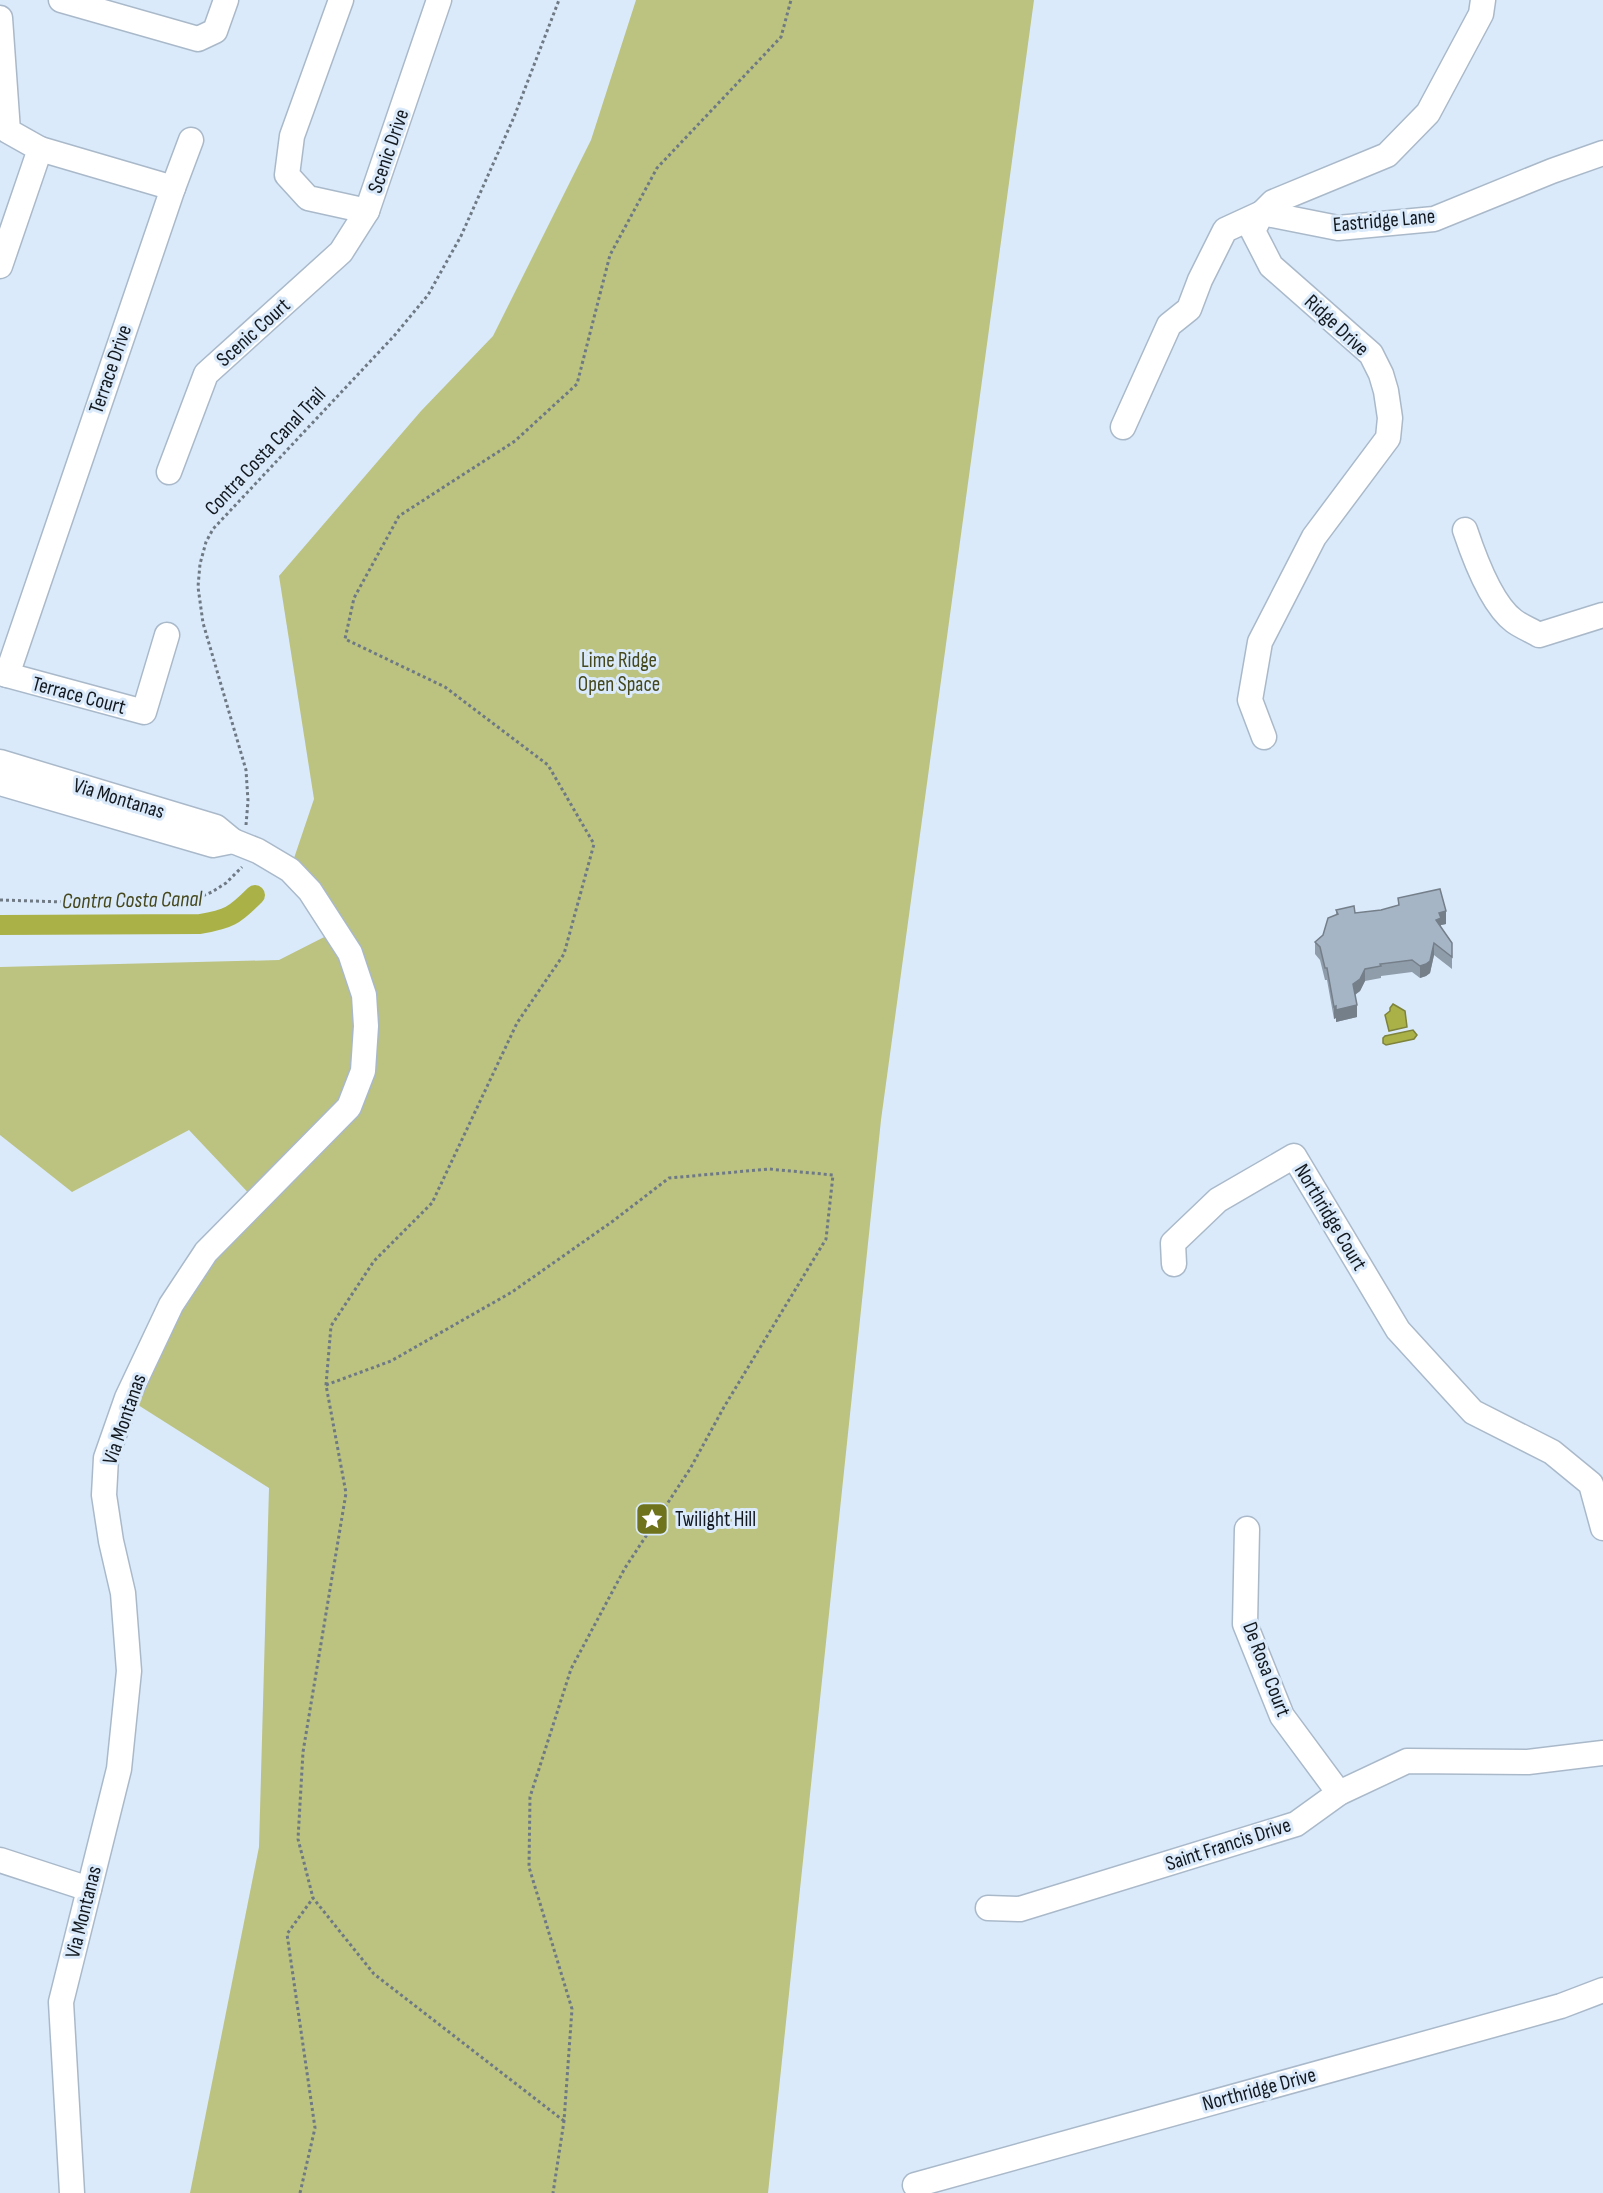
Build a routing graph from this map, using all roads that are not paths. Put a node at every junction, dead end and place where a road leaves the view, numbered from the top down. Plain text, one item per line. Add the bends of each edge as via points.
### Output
1 (61, 0) edge
2 (226, 0) edge
3 (341, 0) edge
4 (439, 0) edge
5 (1483, 0) edge
6 (0, 18) edge
7 (191, 140) dead end
8 (40, 149) junction
9 (1603, 153) edge
10 (173, 188) junction
11 (367, 211) junction
12 (1262, 213) junction
13 (0, 266) edge
14 (1124, 427) dead end
15 (169, 472) dead end
16 (1465, 530) dead end
17 (1603, 615) edge
18 (167, 635) dead end
19 (3, 674) edge
20 (1264, 737) dead end
21 (0, 762) edge
22 (0, 783) edge
23 (245, 846) junction
24 (1174, 1264) dead end
25 (1603, 1528) edge
26 (1247, 1529) dead end
27 (1603, 1753) edge
28 (1339, 1792) junction
29 (0, 1860) edge
30 (88, 1890) junction
31 (988, 1908) dead end
32 (1603, 1990) edge
33 (915, 2185) dead end
34 (72, 2193) edge

1 - 2 street via 198,39 215,31
3 - 11 street, Scenic Drive via 292,136 287,175 308,198
4 - 11 street, Scenic Drive
5 - 12 street via 1481,14 1428,113 1387,155 1273,202
6 - 8 street via 8,131
7 - 10 street, Terrace Drive
8 - 10 street
8 - 13 street
9 - 12 street, Eastridge Lane via 1434,219 1338,228
10 - 19 street, Terrace Drive
11 - 15 street, Scenic Court via 341,252 206,374
12 - 14 street via 1225,230 1188,309 1169,325
12 - 20 street, Ridge Drive via 1252,231 1271,266 1371,354 1384,382 1390,418 1388,438 1314,537 1260,642 1250,700
16 - 17 street via 1492,595 1513,621 1539,635
18 - 19 street, Terrace Court via 144,712
21 - 23 street, Via Montanas via 216,827
22 - 23 street, Via Montanas via 213,845
23 - 30 street, Via Montanas via 290,870 310,891 350,952 364,995 363,1071 349,1107 206,1252 171,1305 127,1398 106,1458 104,1495 123,1593 129,1671 120,1769
24 - 25 street, Northridge Court via 1173,1243 1218,1200 1294,1156 1398,1330 1473,1412 1552,1452 1591,1484
26 - 28 street, De Rosa Court via 1245,1624 1282,1716
27 - 28 street, Saint Francis Drive via 1528,1762 1407,1761
28 - 31 street, Saint Francis Drive via 1296,1824 1020,1909
29 - 30 street
30 - 34 street, Via Montanas via 61,2002
32 - 33 street, Northridge Drive via 1561,2006

